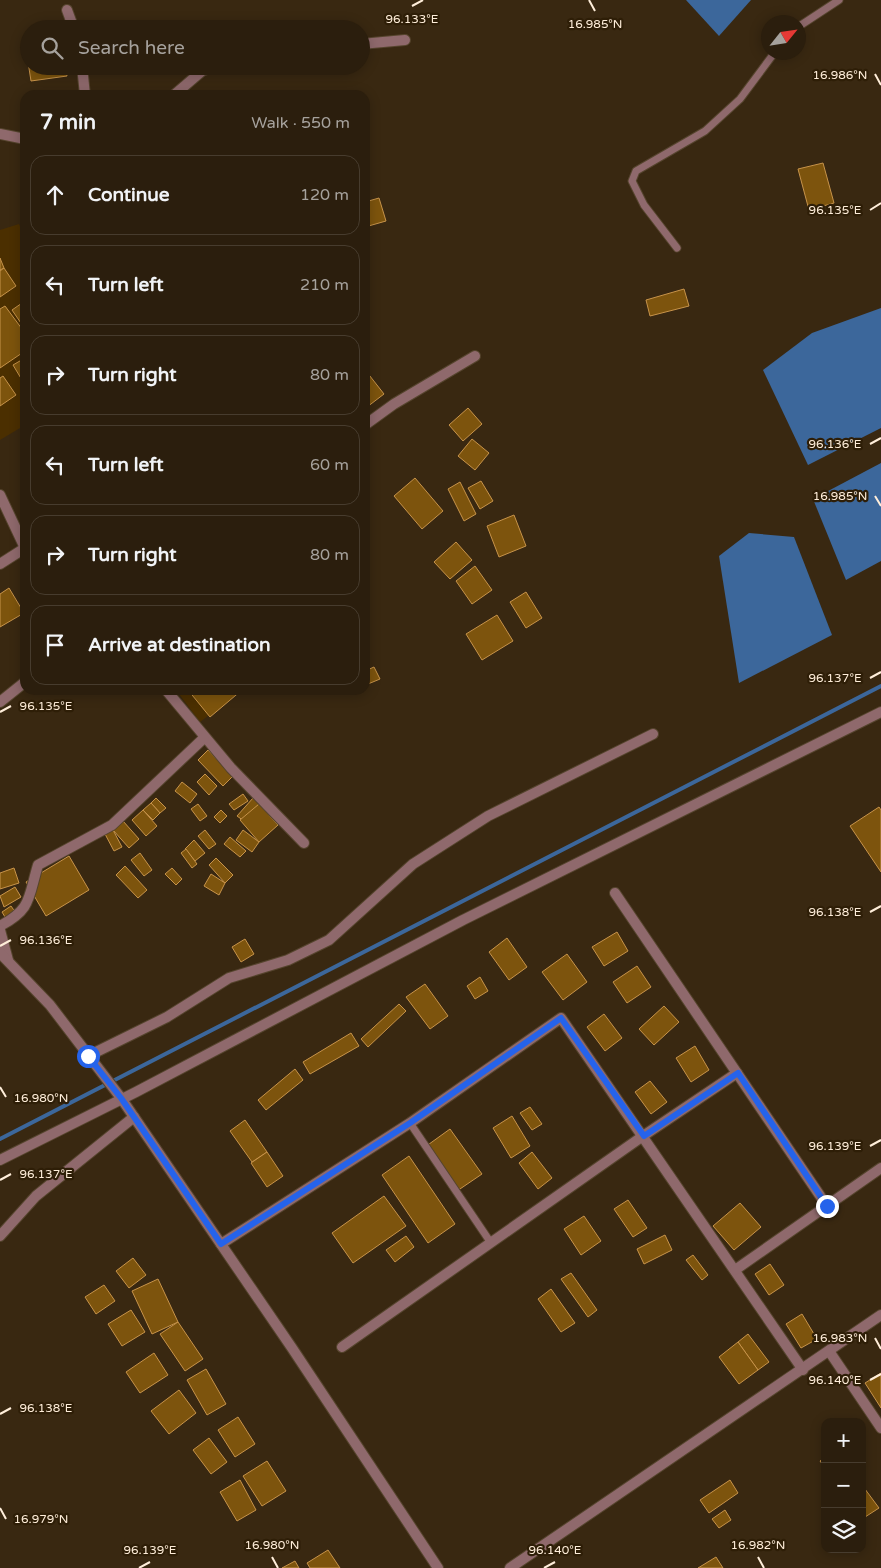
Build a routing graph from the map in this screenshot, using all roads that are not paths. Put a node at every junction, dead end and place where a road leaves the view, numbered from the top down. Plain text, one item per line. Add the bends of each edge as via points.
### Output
1 (839, 0) edge
2 (67, 10) dead end
3 (71, 20) edge
4 (806, 22) edge
5 (404, 40) dead end
6 (370, 43) edge
7 (768, 60) edge
8 (83, 75) edge
9 (197, 75) edge
10 (84, 90) edge
11 (180, 90) edge
12 (0, 134) edge
13 (20, 138) edge
14 (677, 248) dead end
15 (475, 356) dead end
16 (370, 421) edge
17 (0, 495) edge
18 (20, 537) edge
19 (20, 551) edge
20 (0, 564) edge
21 (20, 686) edge
22 (170, 695) edge
23 (0, 702) edge
24 (881, 712) edge
25 (653, 734) dead end
26 (204, 738) junction
27 (304, 843) dead end
28 (615, 893) dead end
29 (0, 928) edge
30 (4, 957) edge
31 (88, 1056) junction
32 (738, 1073) junction
33 (121, 1098) junction
34 (134, 1117) junction
35 (410, 1123) junction
36 (644, 1136) junction
37 (0, 1160) edge
38 (881, 1168) edge
39 (827, 1206) junction
40 (0, 1236) edge
41 (491, 1243) junction
42 (221, 1244) junction
43 (735, 1270) junction
44 (881, 1315) edge
45 (342, 1347) dead end
46 (829, 1351) junction
47 (803, 1370) junction
48 (881, 1428) edge
49 (434, 1567) edge
50 (510, 1568) edge

1 - 4 lane
2 - 3 street
5 - 6 street
7 - 14 lane via 740,99 705,131 636,171 632,181 640,197
8 - 10 street
9 - 11 street
12 - 13 street
15 - 16 street
17 - 18 street
19 - 20 street
21 - 23 street
22 - 26 street
24 - 33 street via 463,920
25 - 31 street via 488,816 413,864 329,940 288,960 229,978 167,1017
26 - 27 street
26 - 29 street via 112,825 38,865 26,905 18,916
28 - 32 street
29 - 30 street
30 - 31 street via 50,1005
31 - 33 street
32 - 36 street
32 - 39 street
33 - 34 street
33 - 37 street
34 - 40 street via 36,1196
34 - 42 street
35 - 36 street via 561,1018
35 - 41 lane
35 - 42 street
36 - 41 street
36 - 43 street
38 - 39 street
39 - 43 street
41 - 45 street
42 - 49 street
43 - 47 street
44 - 46 street
46 - 47 street
46 - 48 street
47 - 50 street

